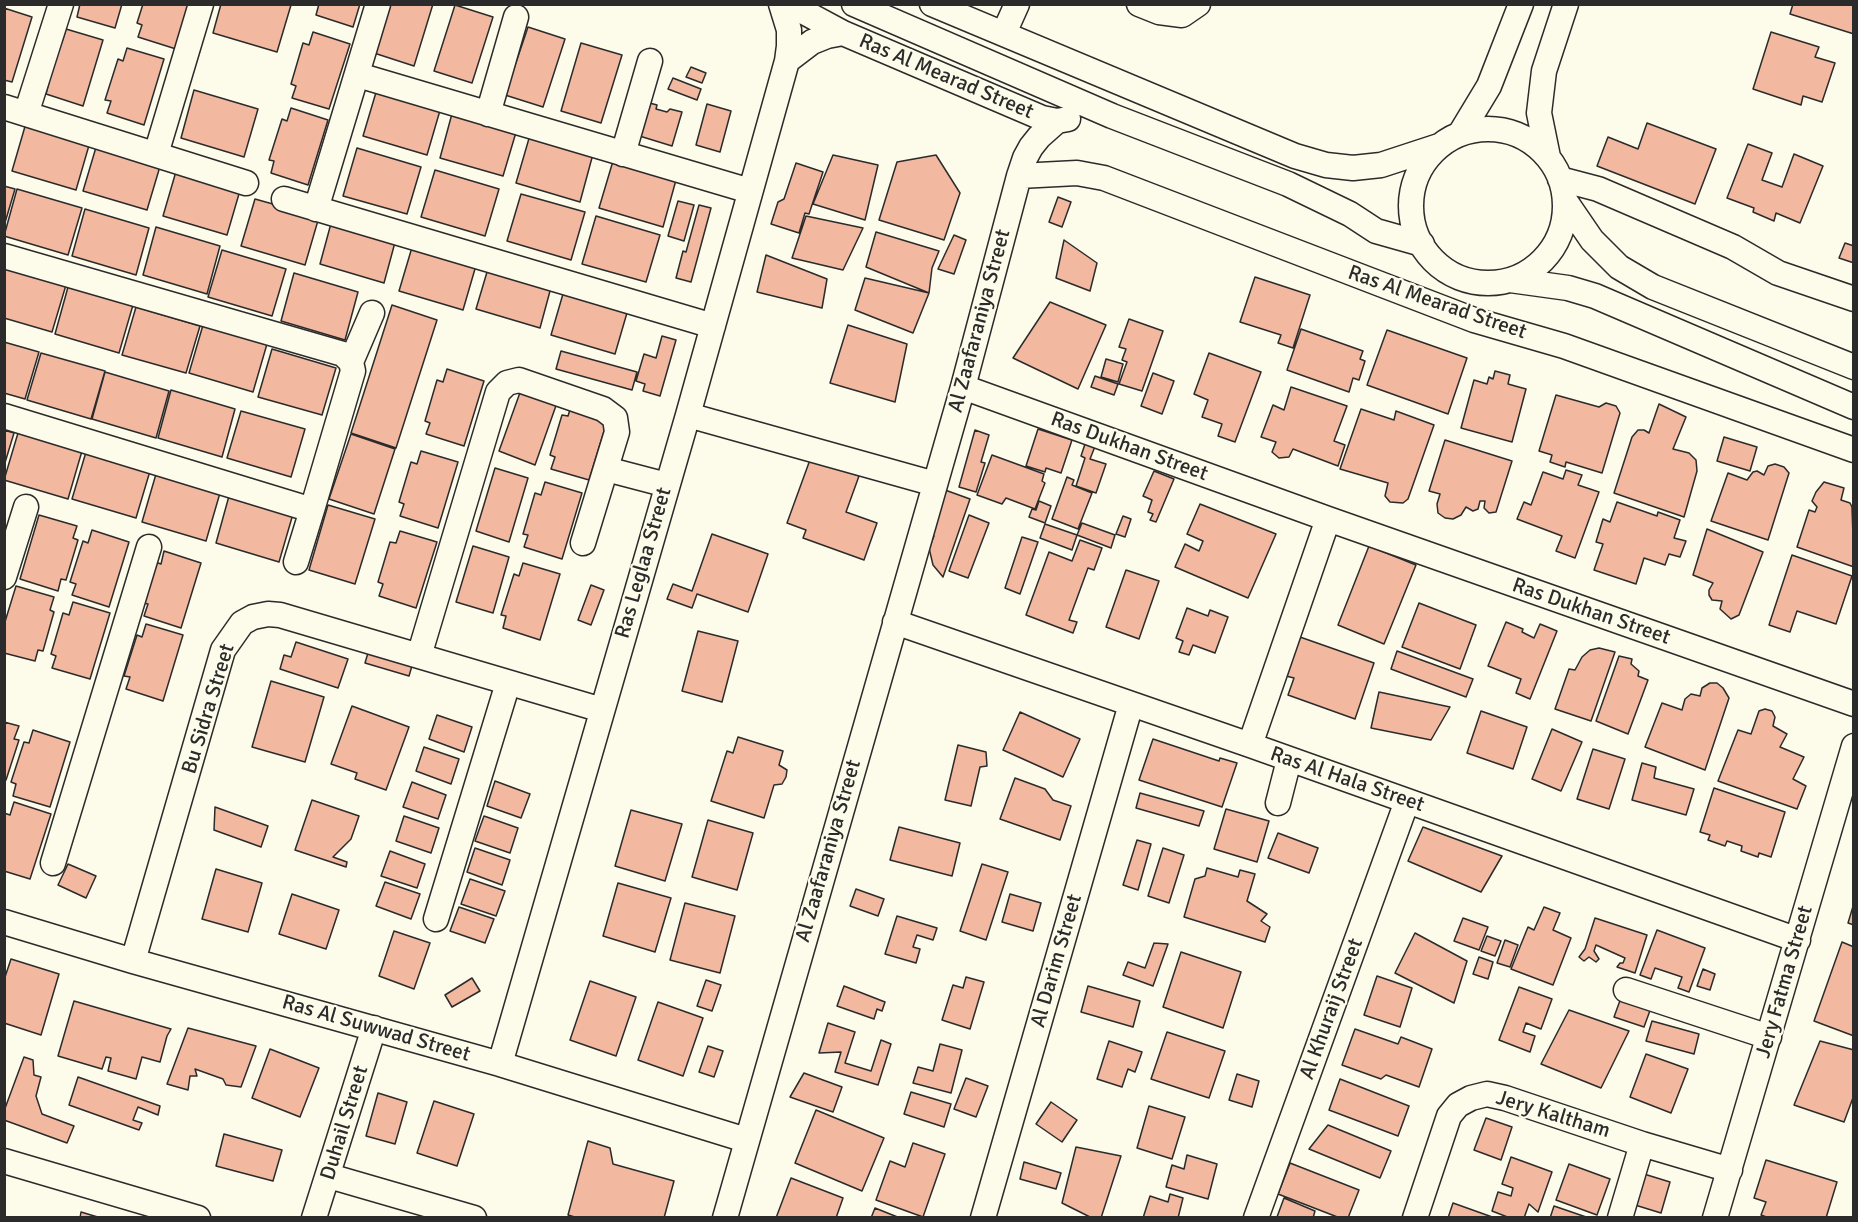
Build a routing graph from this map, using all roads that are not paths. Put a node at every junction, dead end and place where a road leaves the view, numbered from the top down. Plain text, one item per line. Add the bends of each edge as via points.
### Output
1 (61, 4) edge
2 (201, 4) edge
3 (378, 4) edge
4 (781, 4) edge
5 (789, 4) edge
6 (854, 4) edge
7 (932, 4) edge
8 (1017, 4) edge
9 (1139, 4) edge
10 (1198, 4) edge
11 (1521, 4) edge
12 (1566, 4) edge
13 (516, 17) dead end
14 (843, 33) junction
15 (1004, 33) junction
16 (650, 61) dead end
17 (787, 61) junction
18 (358, 75) junction
19 (998, 99) junction
20 (15, 111) edge
21 (488, 114) junction
22 (1112, 116) junction
23 (1057, 121) junction
24 (1460, 134) junction
25 (1439, 146) junction
26 (156, 154) junction
27 (623, 154) junction
28 (1548, 157) junction
29 (1022, 167) junction
30 (1560, 178) junction
31 (246, 183) dead end
32 (750, 191) junction
33 (284, 199) dead end
34 (1566, 202) junction
35 (316, 209) junction
36 (1422, 244) junction
37 (4, 256) edge
38 (1510, 280) junction
39 (1854, 299) edge
40 (372, 313) dead end
41 (713, 326) junction
42 (351, 362) junction
43 (1854, 367) edge
44 (963, 387) junction
45 (1854, 407) edge
46 (4, 416) edge
47 (687, 416) junction
48 (1854, 450) edge
49 (606, 469) junction
50 (667, 484) junction
51 (934, 484) junction
52 (26, 507) dead end
53 (312, 510) junction
54 (1328, 519) junction
55 (583, 543) dead end
56 (149, 547) dead end
57 (296, 562) dead end
58 (4, 577) edge
59 (895, 622) junction
60 (419, 656) junction
61 (508, 683) junction
62 (1131, 704) junction
63 (1854, 704) edge
64 (602, 710) junction
65 (1250, 745) junction
66 (1854, 746) edge
67 (1289, 760) junction
68 (1407, 801) junction
69 (1278, 803) dead end
70 (53, 863) dead end
71 (436, 919) dead end
72 (4, 922) edge
73 (1798, 940) junction
74 (133, 961) junction
75 (1626, 990) dead end
76 (374, 1028) junction
77 (1769, 1037) junction
78 (500, 1064) junction
79 (746, 1140) junction
80 (1642, 1144) junction
81 (4, 1161) edge
82 (1730, 1170) junction
83 (328, 1176) junction
84 (198, 1218) edge
85 (314, 1218) edge
86 (474, 1218) edge
87 (725, 1218) edge
88 (983, 1218) edge
89 (1256, 1218) edge
90 (1415, 1218) edge
91 (1620, 1218) edge
92 (1715, 1218) edge

1 - 20 street
2 - 26 street
3 - 18 street
4 - 17 street, Ras Leglaa Street via 789,30
5 - 14 street, Ras Al Mearad Street
6 - 22 street, Ras Al Mearad Street
7 - 15 street
8 - 15 street
9 - 10 street via 1182,15
11 - 24 street via 1490,86
12 - 28 street via 1544,71 1539,113
13 - 21 street
14 - 17 street via 812,42
14 - 19 street, Ras Al Mearad Street
15 - 25 street via 1295,156 1326,165 1382,165
16 - 27 street
17 - 32 street, Ras Leglaa Street
18 - 21 street
18 - 35 street
19 - 23 street, Ras Al Mearad Street
19 - 29 street, Al Zaafaraniya Street via 1018,126 1023,141
20 - 26 street
21 - 27 street
22 - 23 street, Ras Al Mearad Street
22 - 36 street, Ras Al Mearad Street via 1288,184 1376,231
23 - 29 street, Al Zaafaraniya Street via 1039,137
24 - 25 street
24 - 28 street via 1483,129 1507,131 1530,141
25 - 36 street via 1424,162 1411,203 1413,225
26 - 31 street
27 - 32 street
28 - 30 street
29 - 44 street, Al Zaafaraniya Street
29 - 48 street, Ras Al Mearad Street via 1104,178 1473,320 1564,346
30 - 34 street
30 - 39 street via 1598,189 1733,247 1778,273
32 - 41 street, Ras Leglaa Street
33 - 35 street
34 - 38 street via 1563,228 1551,251 1533,269
34 - 43 street via 1593,240 1619,267 1653,287
35 - 41 street
36 - 38 street via 1438,265 1460,278 1485,283
37 - 42 street via 338,353
38 - 45 street via 1595,296
40 - 42 street
41 - 47 street, Ras Leglaa Street
42 - 53 street via 352,375
44 - 51 street, Al Zaafaraniya Street
44 - 54 street, Ras Dukhan Street
46 - 53 street
47 - 50 street, Ras Leglaa Street
47 - 51 street
49 - 50 street
49 - 55 street
49 - 60 street via 617,432 615,418 603,409 519,380 507,383 498,392
50 - 64 street, Ras Leglaa Street
51 - 59 street, Al Zaafaraniya Street
52 - 58 street
53 - 57 street
54 - 63 street, Ras Dukhan Street
54 - 65 street
56 - 70 street
59 - 62 street, Ras Al Hala Street
59 - 79 street, Al Zaafaraniya Street
60 - 61 street, Bu Sidra Street
60 - 74 street, Bu Sidra Street via 280,615 254,617 242,623 224,650
61 - 64 street, Bu Sidra Street
61 - 71 street
62 - 65 street, Ras Al Hala Street
62 - 88 street, Al Darim Street
64 - 78 street, Ras Leglaa Street
65 - 67 street, Ras Al Hala Street
66 - 73 street, Jery Fatma Street
67 - 68 street, Ras Al Hala Street
67 - 69 street
68 - 73 street, Ras Al Hala Street
68 - 89 street, Al Khuraij Street
72 - 74 street, Ras Al Suwwad Street
73 - 77 street, Jery Fatma Street
74 - 76 street, Ras Al Suwwad Street
75 - 77 street
76 - 78 street, Ras Al Suwwad Street
76 - 83 street, Duhail Street
77 - 82 street, Jery Fatma Street
78 - 79 street, Ras Al Suwwad Street
79 - 87 street, Al Zaafaraniya Street
80 - 82 street, Jery Kaltham
80 - 90 street, Jery Kaltham via 1505,1098 1486,1094 1471,1098 1449,1116
80 - 91 street
81 - 84 street
82 - 92 street, Jery Fatma Street
83 - 85 street, Duhail Street
83 - 86 street

